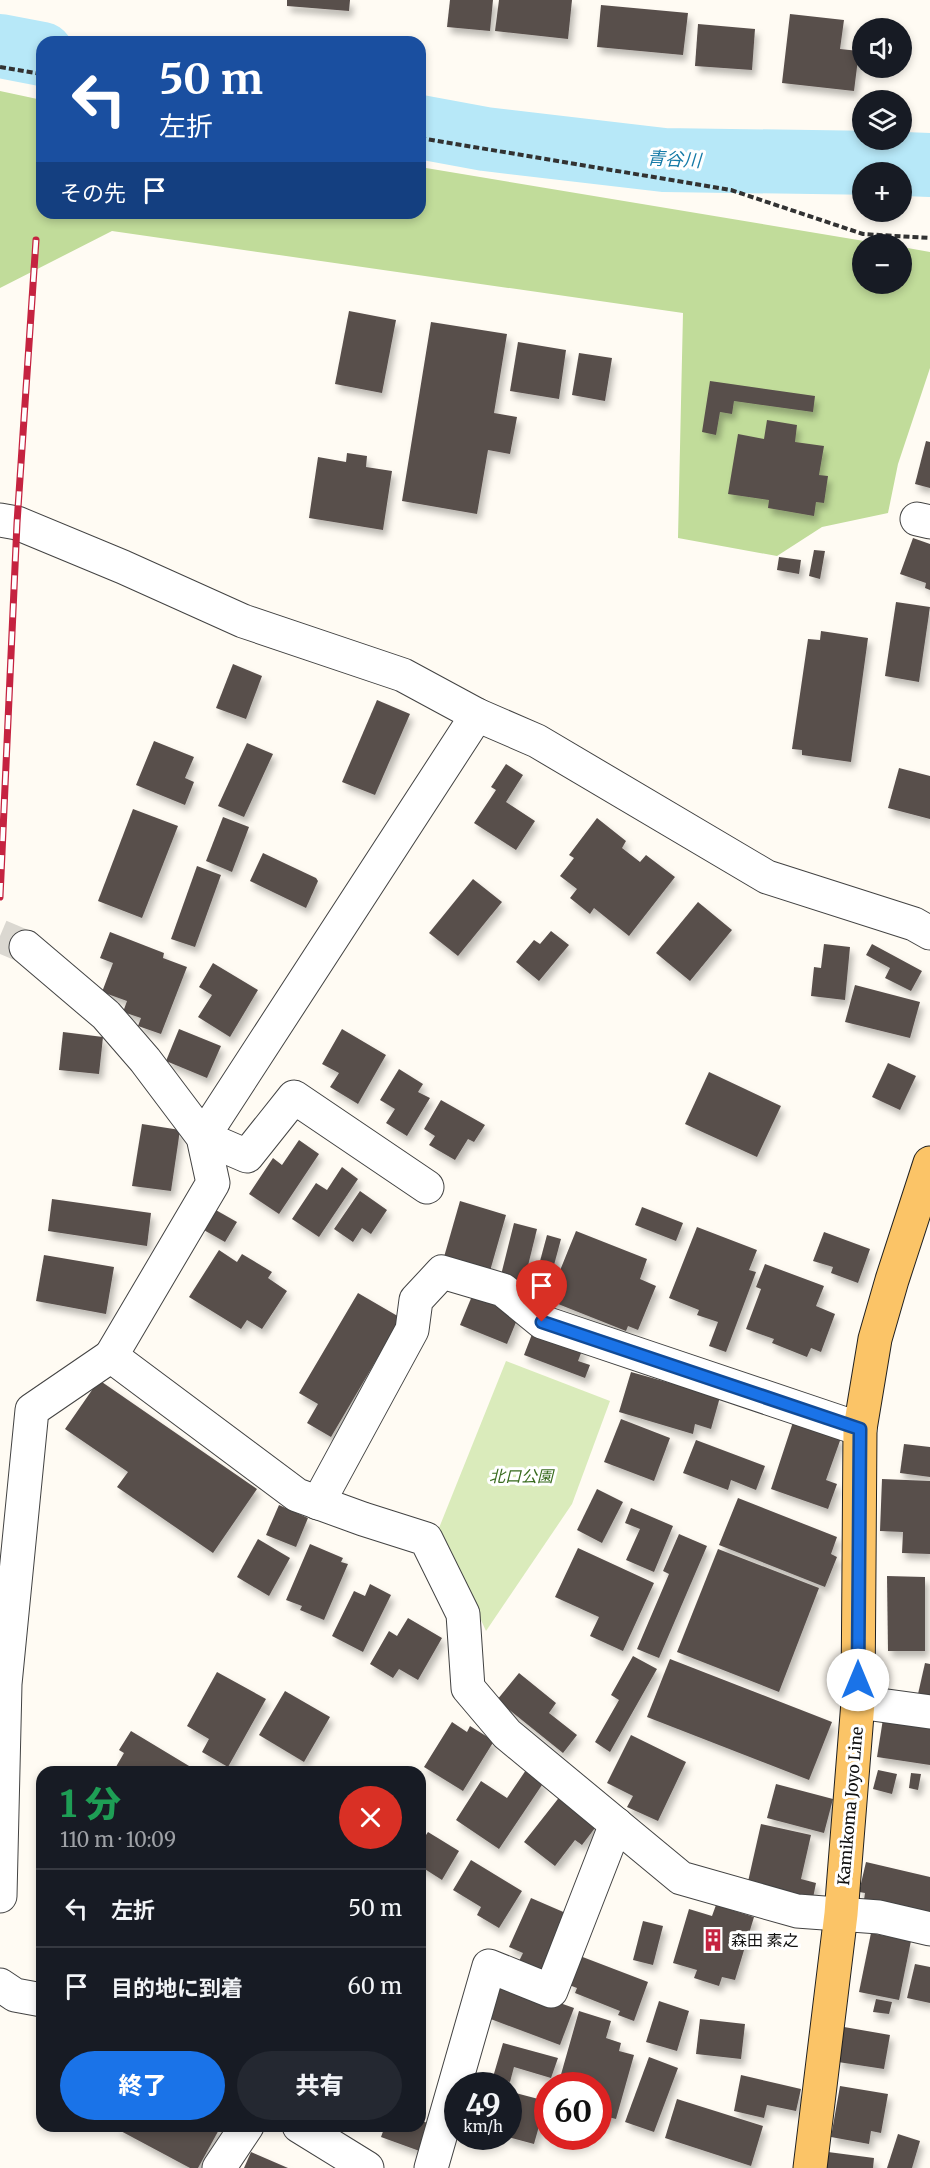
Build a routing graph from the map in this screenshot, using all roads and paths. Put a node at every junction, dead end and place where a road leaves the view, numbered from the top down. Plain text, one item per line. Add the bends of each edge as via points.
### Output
1 (0, 67) edge
2 (36, 73) edge
3 (426, 139) edge
4 (930, 238) edge
5 (0, 520) edge
6 (477, 715) junction
7 (930, 933) edge
8 (26, 947) tunnel mouth
9 (203, 1137) junction
10 (930, 1163) edge
11 (427, 1187) dead end
12 (111, 1356) junction
13 (860, 1429) junction
14 (318, 1503) junction
15 (858, 1702) junction
16 (930, 1712) edge
17 (616, 1824) junction
18 (0, 1896) edge
19 (841, 1914) junction
20 (930, 1929) edge
21 (0, 1985) edge
22 (36, 2000) edge
23 (243, 2132) edge
24 (309, 2132) edge
25 (219, 2168) edge
26 (367, 2168) edge
27 (431, 2168) edge
28 (810, 2168) edge

1 - 2 path
3 - 4 path via 731,190 863,234
5 - 6 street via 17,523 102,558 243,621 403,675
6 - 7 street via 537,741 767,877 914,924
6 - 9 street
8 - 9 street via 106,1015
9 - 11 street via 247,1156 294,1097
9 - 12 street via 213,1183
10 - 13 main road, Kamikoma Joyo Line via 875,1339
12 - 14 street via 297,1495
12 - 18 street via 32,1410 5,1684
13 - 14 street via 542,1322 503,1290 442,1272 417,1300 412,1330
13 - 15 main road, Kamikoma Joyo Line
14 - 17 street via 426,1539 463,1614 468,1688 507,1734
15 - 16 street
15 - 19 main road, Kamikoma Joyo Line
17 - 19 street via 681,1878 796,1911
17 - 27 street via 551,1991 489,1966
19 - 20 street via 879,1917
19 - 28 main road, Kamikoma Joyo Line
21 - 22 street via 15,1995
23 - 25 street
24 - 26 street

